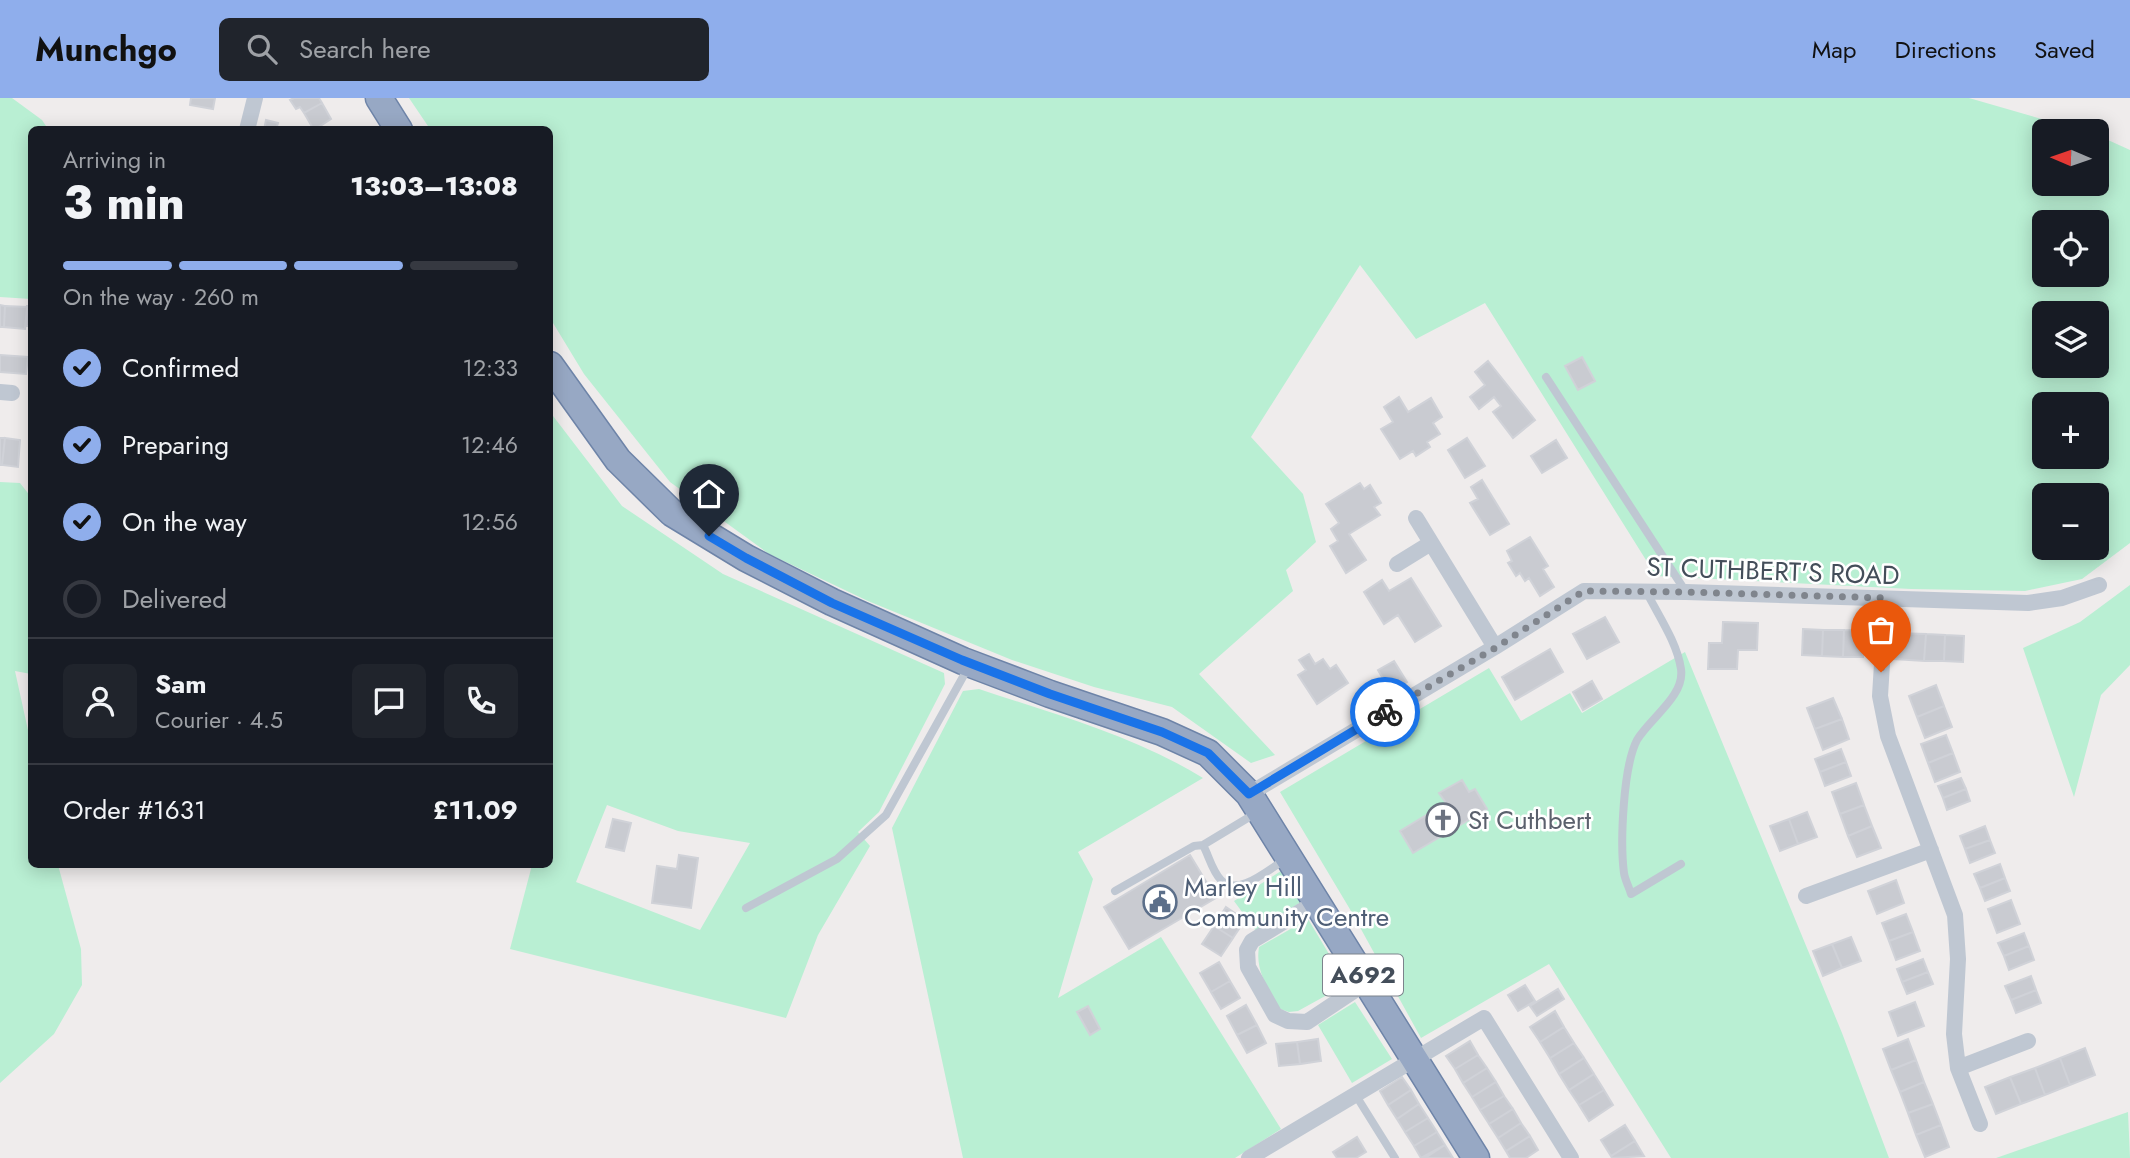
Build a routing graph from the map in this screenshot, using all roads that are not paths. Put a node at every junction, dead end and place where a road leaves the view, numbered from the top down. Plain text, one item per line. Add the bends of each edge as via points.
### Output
1 (255, 98) edge
2 (379, 98) edge
3 (248, 126) edge
4 (396, 126) edge
5 (553, 369) edge
6 (1546, 377) dead end
7 (1416, 518) dead end
8 (1431, 543) junction
9 (1397, 564) dead end
10 (2099, 584) dead end
11 (1646, 591) junction
12 (1686, 592) junction
13 (1886, 598) junction
14 (1495, 648) junction
15 (970, 663) junction
16 (1254, 802) junction
17 (1203, 845) junction
18 (1931, 850) junction
19 (1289, 858) junction
20 (1681, 864) dead end
21 (1115, 891) dead end
22 (1805, 896) dead end
23 (1316, 901) junction
24 (746, 908) dead end
25 (1367, 982) junction
26 (2028, 1041) dead end
27 (1414, 1059) junction
28 (1958, 1068) junction
29 (1354, 1094) junction
30 (1980, 1124) dead end
31 (1248, 1158) edge
32 (1395, 1158) edge
33 (1476, 1158) edge
34 (1571, 1158) edge

1 - 3 street
2 - 4 highway
5 - 15 highway, A692 via 618,460 673,513 832,603
6 - 12 lane
7 - 8 street
8 - 9 street
8 - 14 street
10 - 13 street, ST CUTHBERT'S ROAD via 2062,598 2028,603
11 - 12 street, ST CUTHBERT'S ROAD
11 - 14 street, ST CUTHBERT'S ROAD via 1584,591
11 - 20 lane via 1682,671 1678,692 1637,741 1627,769 1624,873 1631,894
12 - 13 street, ST CUTHBERT'S ROAD
13 - 18 street via 1880,696 1888,736
14 - 16 street, ST CUTHBERT'S ROAD
15 - 16 highway, A692 via 1208,753
15 - 24 lane via 886,815 837,859
16 - 17 lane
16 - 19 highway, A692
17 - 19 lane via 1215,872 1233,887
17 - 21 lane
18 - 22 street
18 - 28 street via 1955,915
19 - 23 highway, A692
23 - 25 highway, A692
23 - 25 street via 1252,941 1247,950 1248,967 1275,1015 1307,1022
25 - 27 highway, A692
26 - 28 street
27 - 29 street
27 - 33 highway, A692
27 - 34 street via 1484,1018
28 - 30 street
29 - 31 street
29 - 32 lane

